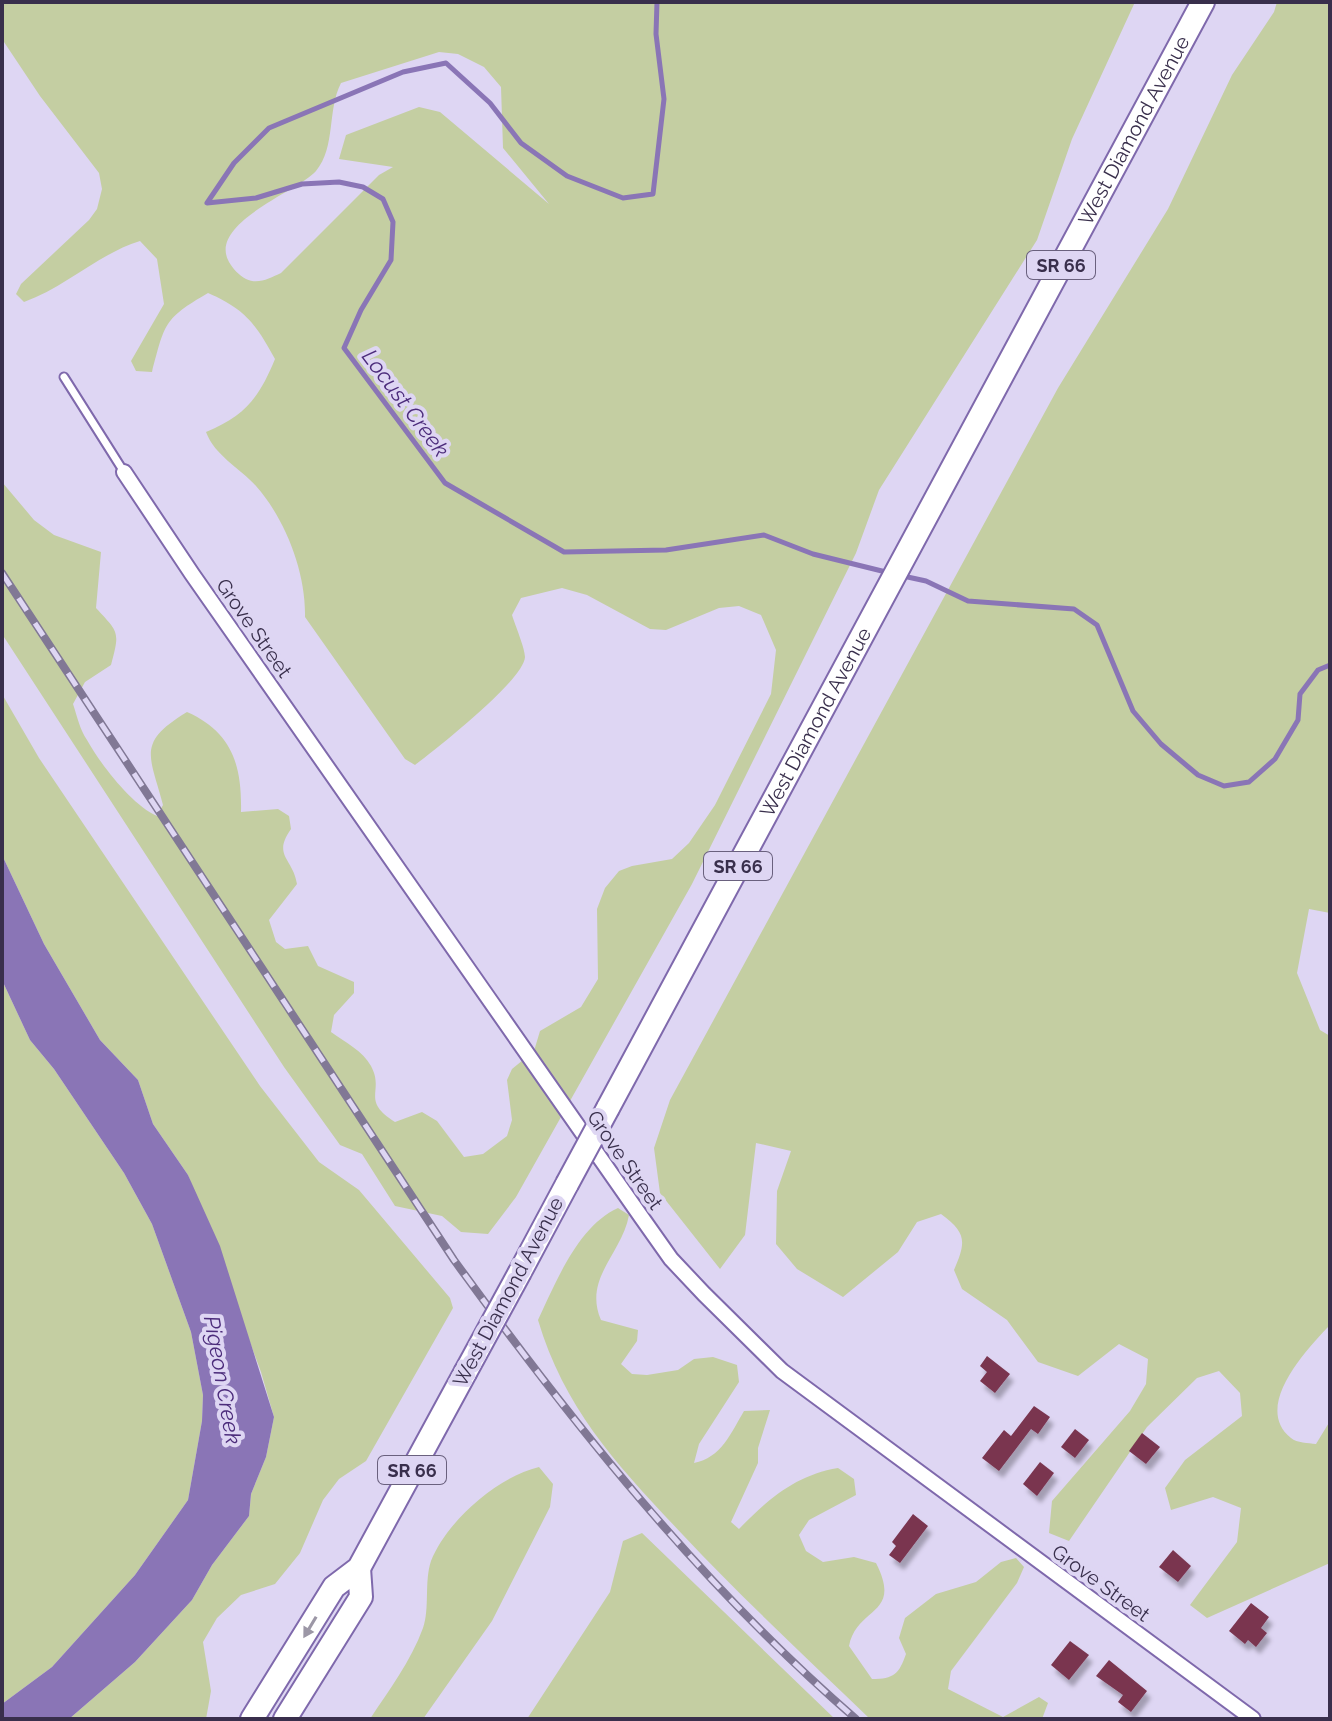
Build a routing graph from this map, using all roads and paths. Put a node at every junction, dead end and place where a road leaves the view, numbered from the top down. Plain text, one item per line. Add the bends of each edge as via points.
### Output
1 (1203, 2) edge
2 (64, 377) dead end
3 (124, 472) joint
4 (359, 1568) junction
5 (252, 1719) edge
6 (285, 1719) edge
7 (1253, 1719) edge

1 - 4 main road, West Diamond Avenue / SR 66, bridge
2 - 3 lane
3 - 7 street, Grove Street via 671,1259 782,1371
4 -> 5 main road, West Diamond Avenue / SR 66 via 334,1587
4 - 6 main road, West Diamond Avenue / SR 66 via 361,1597

